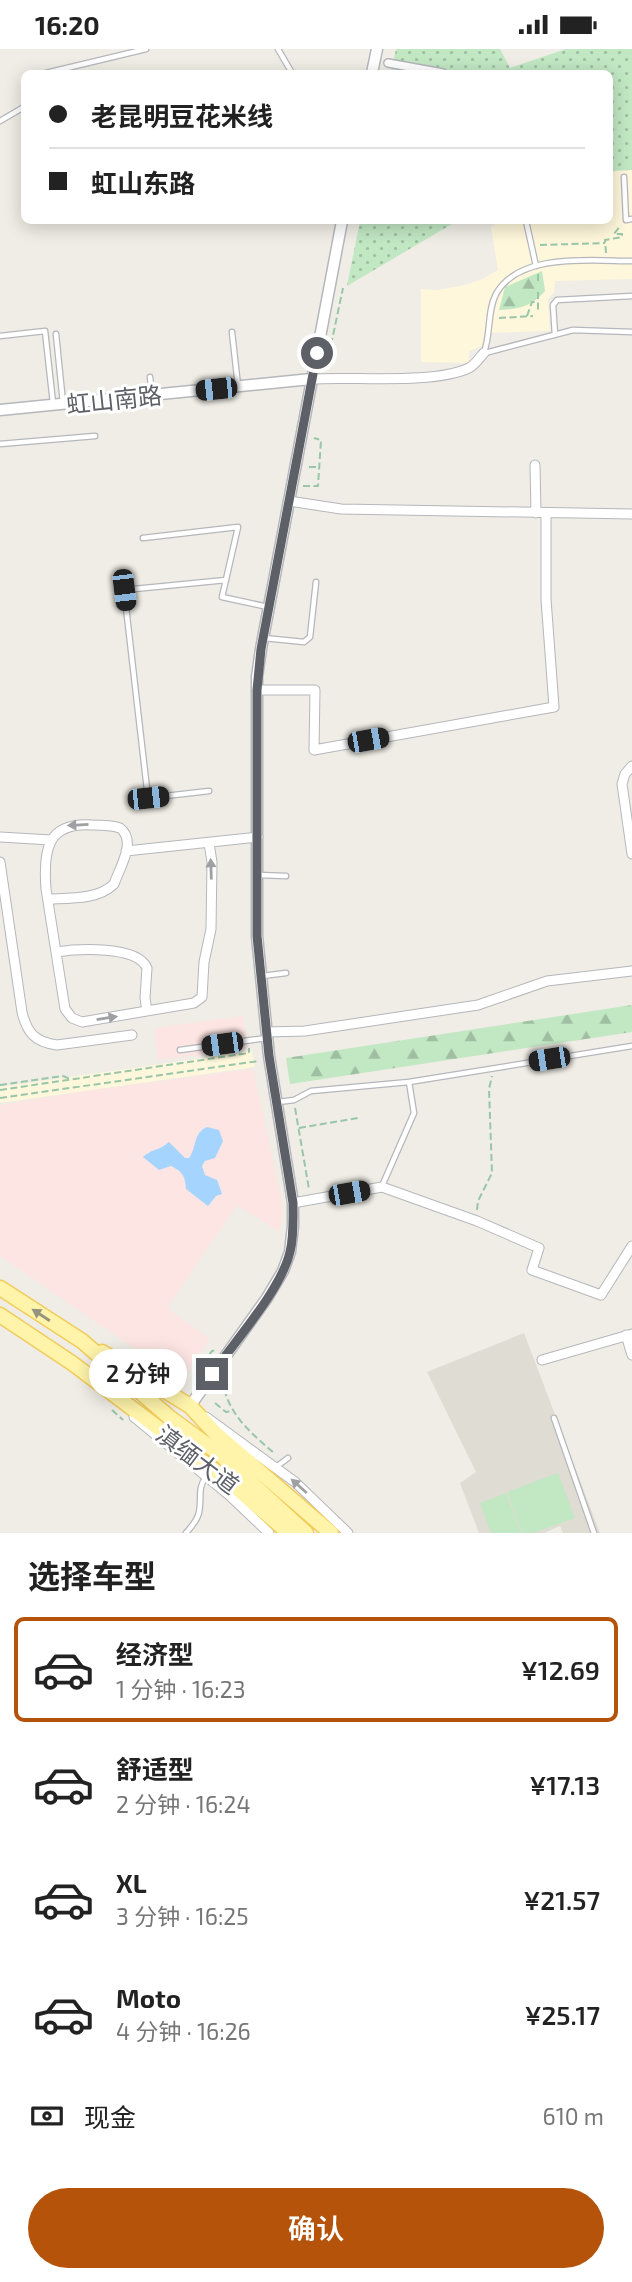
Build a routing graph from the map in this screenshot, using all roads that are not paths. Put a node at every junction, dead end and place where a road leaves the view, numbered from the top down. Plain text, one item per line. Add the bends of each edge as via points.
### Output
1 (146, 49) edge
2 (278, 49) edge
3 (377, 49) edge
4 (388, 63) dead end
5 (58, 70) edge
6 (290, 70) edge
7 (373, 70) edge
8 (426, 70) edge
9 (21, 109) edge
10 (0, 121) edge
11 (624, 177) dead end
12 (632, 219) edge
13 (341, 224) edge
14 (527, 224) edge
15 (632, 261) edge
16 (536, 266) junction
17 (632, 296) edge
18 (232, 332) dead end
19 (632, 332) edge
20 (56, 334) dead end
21 (555, 335) junction
22 (0, 336) edge
23 (484, 353) junction
24 (150, 377) dead end
25 (312, 379) junction
26 (238, 386) junction
27 (152, 395) junction
28 (58, 404) junction
29 (0, 410) edge
30 (95, 436) dead end
31 (0, 443) edge
32 (535, 465) dead end
33 (289, 501) junction
34 (541, 513) junction
35 (632, 514) edge
36 (143, 538) dead end
37 (226, 580) junction
38 (316, 582) dead end
39 (269, 607) junction
40 (263, 638) junction
41 (257, 690) junction
42 (632, 766) edge
43 (209, 791) dead end
44 (0, 837) edge
45 (258, 837) junction
46 (51, 840) junction
47 (209, 843) junction
48 (126, 851) junction
49 (632, 854) edge
50 (0, 862) edge
51 (257, 875) junction
52 (286, 876) dead end
53 (48, 899) junction
54 (56, 952) junction
55 (632, 971) edge
56 (286, 973) dead end
57 (261, 976) junction
58 (147, 1011) junction
59 (132, 1035) dead end
60 (267, 1035) junction
61 (632, 1046) edge
62 (180, 1050) dead end
63 (409, 1082) junction
64 (277, 1102) junction
65 (382, 1187) junction
66 (293, 1203) junction
67 (632, 1246) edge
68 (0, 1288) edge
69 (0, 1315) edge
70 (629, 1334) edge
71 (82, 1341) junction
72 (632, 1355) edge
73 (542, 1360) dead end
74 (72, 1363) junction
75 (106, 1389) junction
76 (190, 1406) junction
77 (169, 1417) junction
78 (554, 1418) dead end
79 (206, 1477) junction
80 (186, 1533) edge
81 (269, 1533) edge
82 (289, 1533) edge
83 (306, 1533) edge
84 (331, 1533) edge
85 (348, 1533) edge
86 (594, 1533) edge

1 - 5 lane
2 - 6 lane
3 - 7 street
4 - 8 street
9 - 10 lane
11 - 12 lane via 626,220
13 - 25 street
14 - 16 lane
15 - 16 lane
16 - 23 lane via 509,278 496,294
17 - 21 lane via 557,300 553,306
18 - 26 lane
19 - 21 lane via 573,330
20 - 28 lane
21 - 23 lane
22 - 28 lane via 45,331
23 - 25 street via 471,367 457,372
24 - 27 lane
25 - 26 street, 虹山南路
25 - 33 street
26 - 27 street, 虹山南路
27 - 28 street, 虹山南路
28 - 29 street, 虹山南路
30 - 31 lane
32 - 34 street
33 - 34 street via 341,509
33 - 39 street
34 - 35 street
34 - 41 street via 554,707 314,750 315,690
36 - 37 lane via 238,527
37 - 39 lane via 222,597
37 - 43 lane via 124,590 148,798
38 - 40 lane via 310,637 304,642
39 - 40 street
40 - 41 street
41 - 45 street
42 - 49 street via 622,785
44 - 46 street
45 - 47 street
45 - 51 street
48 -> 46 street via 125,832 114,826 71,825
46 - 53 street via 45,878
47 - 48 street
58 -> 47 street via 194,1003 202,997 211,929
48 - 53 street via 110,888
50 - 59 street via 22,1012 33,1037 57,1045
51 - 52 lane
51 - 57 street
53 - 54 street
54 - 58 street via 90,949 140,959 147,968
54 -> 58 street via 65,1009 76,1021
55 - 60 street via 547,981 478,1005
56 - 57 lane
57 - 60 street
60 - 62 lane
60 - 64 street
61 - 63 lane
63 - 64 lane via 311,1091
63 - 65 lane via 414,1112
64 - 66 street
65 - 66 street
65 - 67 street via 539,1248 532,1270 601,1295
66 - 76 street via 290,1252 283,1272
71 -> 68 main road, 滇缅大道
69 - 74 main road, 滇缅大道
70 - 72 street
70 - 73 street
71 - 76 main road, 滇缅大道
71 - 77 main road, 滇缅大道
74 - 75 main road, 滇缅大道
74 - 77 main road, 滇缅大道
75 - 79 street
75 - 82 main road, 滇缅大道
76 - 84 main road, 滇缅大道
85 -> 76 street via 296,1482 282,1461
77 - 83 main road, 滇缅大道 via 221,1455
78 - 86 lane
79 - 80 lane via 200,1489 199,1513
79 - 81 street

